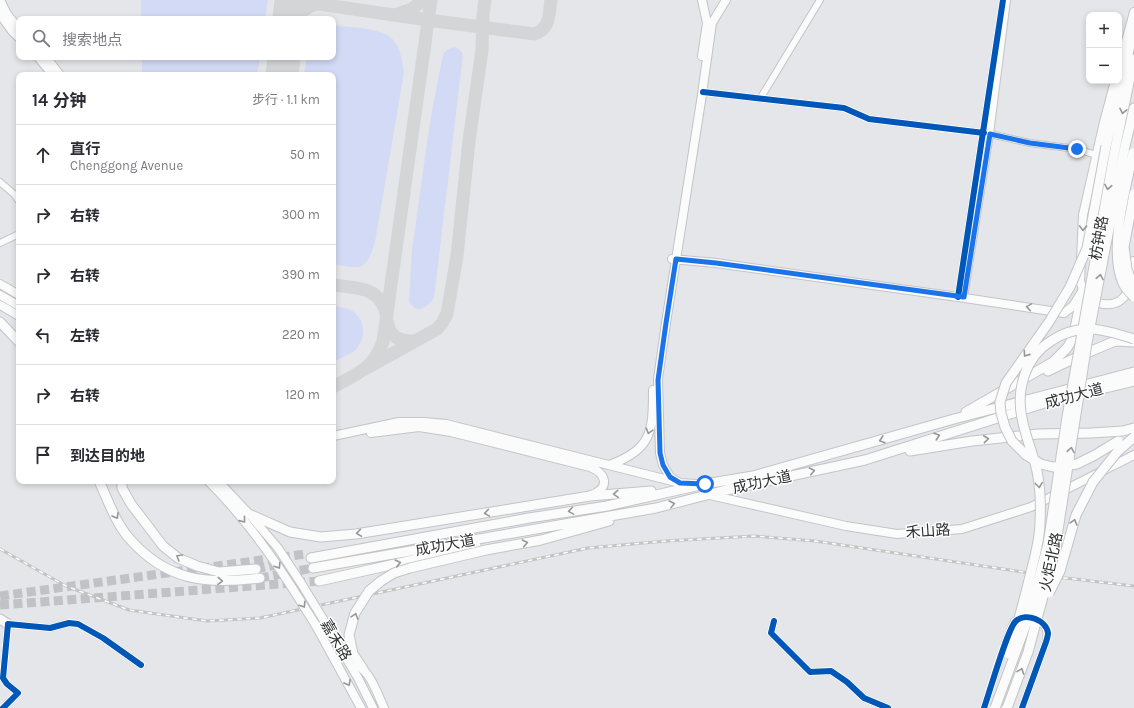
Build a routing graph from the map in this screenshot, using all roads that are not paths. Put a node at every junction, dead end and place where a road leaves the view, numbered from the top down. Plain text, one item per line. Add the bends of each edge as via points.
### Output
1 (0, 0) edge
2 (702, 0) edge
3 (726, 0) edge
4 (820, 0) edge
5 (1003, 0) edge
6 (1007, 0) edge
7 (1134, 12) edge
8 (0, 14) edge
9 (16, 25) edge
10 (1134, 29) edge
11 (16, 35) edge
12 (1122, 56) edge
13 (1134, 59) edge
14 (40, 60) edge
15 (48, 60) edge
16 (50, 72) edge
17 (58, 72) edge
18 (1114, 84) edge
19 (703, 92) junction
20 (760, 99) junction
21 (1134, 108) edge
22 (986, 134) junction
23 (1122, 149) edge
24 (1096, 156) junction
25 (0, 182) edge
26 (1134, 194) edge
27 (16, 197) edge
28 (16, 235) edge
29 (0, 243) edge
30 (674, 259) junction
31 (1134, 261) edge
32 (0, 284) edge
33 (1132, 288) edge
34 (1084, 289) junction
35 (16, 293) edge
36 (0, 295) edge
37 (961, 297) junction
38 (1134, 297) edge
39 (16, 304) edge
40 (1134, 304) edge
41 (0, 305) edge
42 (16, 314) edge
43 (0, 322) edge
44 (16, 339) edge
45 (1134, 340) edge
46 (1134, 372) edge
47 (1134, 381) edge
48 (1015, 384) junction
49 (1077, 412) joint
50 (1067, 417) joint
51 (954, 419) junction
52 (1134, 428) edge
53 (336, 434) edge
54 (1134, 437) edge
55 (336, 441) edge
56 (1134, 455) edge
57 (865, 460) junction
58 (609, 465) junction
59 (100, 484) edge
60 (122, 484) edge
61 (211, 484) edge
62 (221, 484) edge
63 (681, 486) junction
64 (710, 495) junction
65 (590, 496) junction
66 (656, 508) junction
67 (249, 514) junction
68 (620, 514) junction
69 (308, 556) tunnel mouth
70 (313, 568) tunnel mouth
71 (256, 569) tunnel mouth
72 (260, 578) tunnel mouth
73 (319, 581) tunnel mouth
74 (1040, 610) junction
75 (774, 621) dead end
76 (4, 622) edge
77 (350, 655) junction
78 (141, 665) dead end
79 (363, 669) joint
80 (1003, 687) junction
81 (3, 708) edge
82 (361, 708) edge
83 (373, 708) edge
84 (384, 708) edge
85 (888, 708) edge
86 (984, 708) edge
87 (995, 708) edge
88 (1007, 708) edge
89 (1022, 708) edge

1 - 9 main road
2 - 30 main road via 706,23
3 - 19 main road via 712,24
4 - 20 street
5 - 22 street
6 - 22 street
7 - 12 main road
8 - 11 main road
10 - 23 highway
13 -> 23 highway, 枋钟路
14 - 16 main road
15 - 17 main road
18 - 24 main road
19 - 20 street
19 - 30 main road
20 - 22 street via 844,108 869,119
21 - 23 highway, 枋钟路
22 - 24 street via 1077,149
22 - 37 street
23 - 38 highway, bridge via 1116,260 1123,283
49 -> 23 highway, 枋钟路, bridge
23 -> 50 highway, 枋钟路, bridge
23 -> 52 highway, bridge via 1087,248 1070,286 1049,322 1006,383 1000,402 1005,427 1012,441 1026,455 1041,464 1053,467 1077,464 1118,441
24 -> 34 main road via 1083,215 1080,282
25 - 27 street
26 - 33 highway, bridge via 1124,246
28 - 29 street
30 - 37 main road
30 -> 58 main road via 653,379 650,432 644,444 632,455
30 - 63 main road via 658,380 660,453 670,477
31 - 33 main road
32 - 35 main road
33 - 34 main road via 1115,304 1106,305 1091,299
33 - 40 highway
34 -> 37 main road via 1073,306 1064,313
34 - 48 highway via 1073,338 1068,348 1053,362
36 - 39 main road
41 - 42 main road
43 - 44 highway
45 - 48 highway via 1096,348
45 -> 80 highway, bridge via 1110,331 1079,329 1060,335 1046,344 1032,358 1026,369 1020,399 1022,418 1037,471 1040,523 1036,554
46 - 51 highway, 成功大道
57 -> 47 highway, 成功大道 via 990,420
48 - 51 highway
74 -> 49 highway, 火炬北路, bridge via 1054,556
50 - 80 highway, 火炬北路, bridge via 1048,544 1028,619
51 -> 63 highway, 成功大道 via 753,476
57 -> 52 highway via 921,448 972,441 1038,434 1123,431
53 - 58 main road via 400,422 446,424
74 -> 54 highway, bridge via 1060,571 1076,515 1093,482 1118,451
55 - 65 main road via 370,433 419,427 451,432 597,470 602,474 603,486 600,492
56 - 64 main road, 禾山路 via 1031,507 962,529 897,534
64 -> 57 highway, 成功大道
58 - 63 main road
59 -> 72 highway via 128,538 166,569 195,579 232,582
71 -> 60 highway via 219,572 178,558 163,546 130,504
61 -> 82 main road, 嘉禾路, bridge via 226,498 269,552 315,624
62 - 67 main road, 嘉禾路
63 -> 65 highway, 成功大道
63 -> 69 highway, 成功大道 via 607,506
66 -> 64 highway, 成功大道
65 -> 67 highway, 成功大道 via 321,538 290,532
66 - 68 highway, 成功大道
77 -> 66 highway, bridge via 350,635 355,613 369,590 394,573 486,550 541,540
67 - 77 main road, 嘉禾路, bridge via 278,548 323,619
68 - 70 highway, 成功大道
73 -> 68 highway
88 -> 74 highway, 火炬北路, bridge via 1028,652
75 - 85 street via 771,633 810,672 831,671 864,698
76 - 78 street via 50,628 78,624
76 - 81 street via 3,678 18,692
77 - 79 highway
77 - 83 main road, 嘉禾路
79 - 84 main road
80 - 87 highway, 火炬北路, bridge
86 - 89 street via 1014,621 1024,616 1033,617 1048,632

